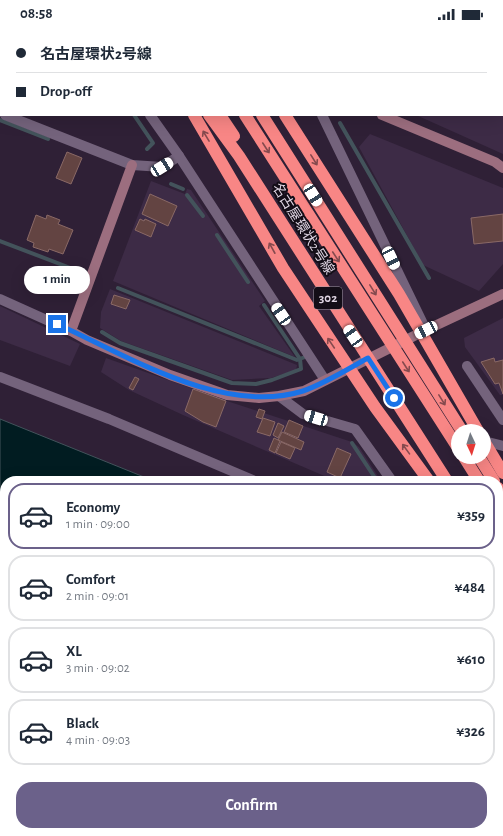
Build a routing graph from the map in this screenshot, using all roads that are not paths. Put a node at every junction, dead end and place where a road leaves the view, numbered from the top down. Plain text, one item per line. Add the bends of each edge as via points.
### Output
1 (8, 116) edge
2 (151, 116) edge
3 (195, 116) edge
4 (210, 116) edge
5 (221, 116) edge
6 (246, 116) edge
7 (263, 116) edge
8 (286, 116) edge
9 (322, 116) edge
10 (385, 116) edge
11 (179, 156) junction
12 (132, 165) junction
13 (503, 168) edge
14 (503, 294) edge
15 (0, 299) edge
16 (426, 330) junction
17 (71, 331) junction
18 (405, 340) junction
19 (368, 358) junction
20 (467, 366) dead end
21 (0, 377) edge
22 (325, 380) junction
23 (279, 396) junction
24 (503, 420) edge
25 (458, 424) edge
26 (474, 424) edge
27 (451, 437) edge
28 (491, 443) edge
29 (503, 446) edge
30 (491, 453) edge
31 (468, 464) edge
32 (483, 464) edge
33 (503, 473) edge
34 (243, 476) edge
35 (388, 476) edge
36 (425, 476) edge
37 (444, 476) edge
38 (451, 476) edge
39 (476, 476) edge
40 (491, 476) edge

1 - 12 street
2 - 11 street
36 -> 3 highway via 375,407 292,282
4 - 19 highway, 名古屋環状2号線 / 302 via 239,156
5 - 38 highway
6 -> 27 highway
7 -> 18 highway, 名古屋環状2号線
8 -> 26 highway via 399,294
9 - 16 street
10 - 13 street via 495,162
11 - 12 street via 162,167
11 - 22 street
12 - 17 street
14 - 16 street
15 - 17 street
16 - 18 street
17 - 23 street via 170,375 227,395 259,398
18 - 19 street
18 -> 25 highway, 名古屋環状2号線
19 - 22 street
19 - 37 highway, 名古屋環状2号線 / 302
20 - 24 street
21 - 34 street via 109,419
22 - 23 street via 304,391
23 - 35 street via 303,414 355,430
28 - 29 street
30 - 33 highway
31 - 39 highway
32 - 40 highway

